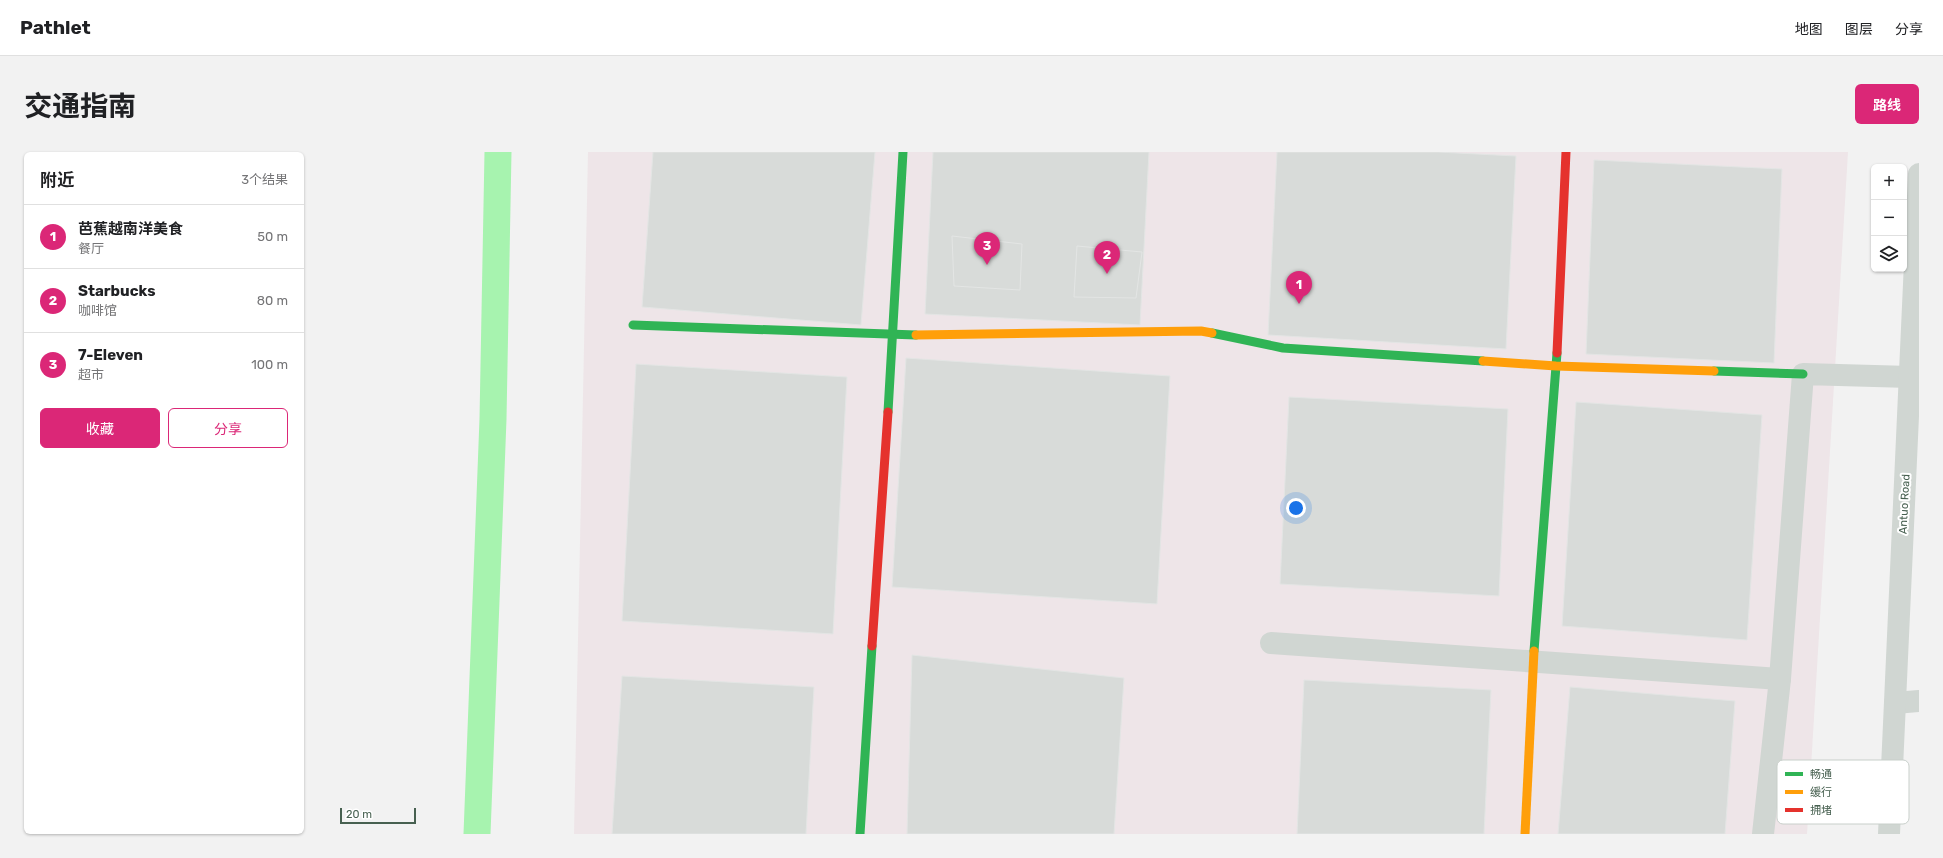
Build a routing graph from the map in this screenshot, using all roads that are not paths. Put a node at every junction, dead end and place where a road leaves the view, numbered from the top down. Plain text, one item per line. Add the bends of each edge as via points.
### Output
1 (902, 152) edge
2 (1566, 152) edge
3 (1919, 174) edge
4 (633, 325) dead end
5 (893, 335) junction
6 (1556, 366) junction
7 (1803, 374) junction
8 (1910, 377) junction
9 (1271, 643) dead end
10 (1533, 663) junction
11 (1780, 679) junction
12 (1919, 701) edge
13 (1895, 703) junction
14 (1892, 760) edge
15 (1889, 824) edge
16 (860, 834) edge
17 (1525, 834) edge
18 (1763, 834) edge
19 (1889, 834) edge

1 - 5 street
2 - 6 street
3 - 8 street, Antuo Road
4 - 5 street
5 - 6 street via 1201,331 1283,348
5 - 16 street
6 - 7 street
6 - 10 street
7 - 8 street
7 - 11 street
8 - 13 street, Antuo Road
9 - 10 street
10 - 11 street
10 - 17 street
11 - 18 street
12 - 13 street
13 - 14 street, Antuo Road
15 - 19 street, Antuo Road

